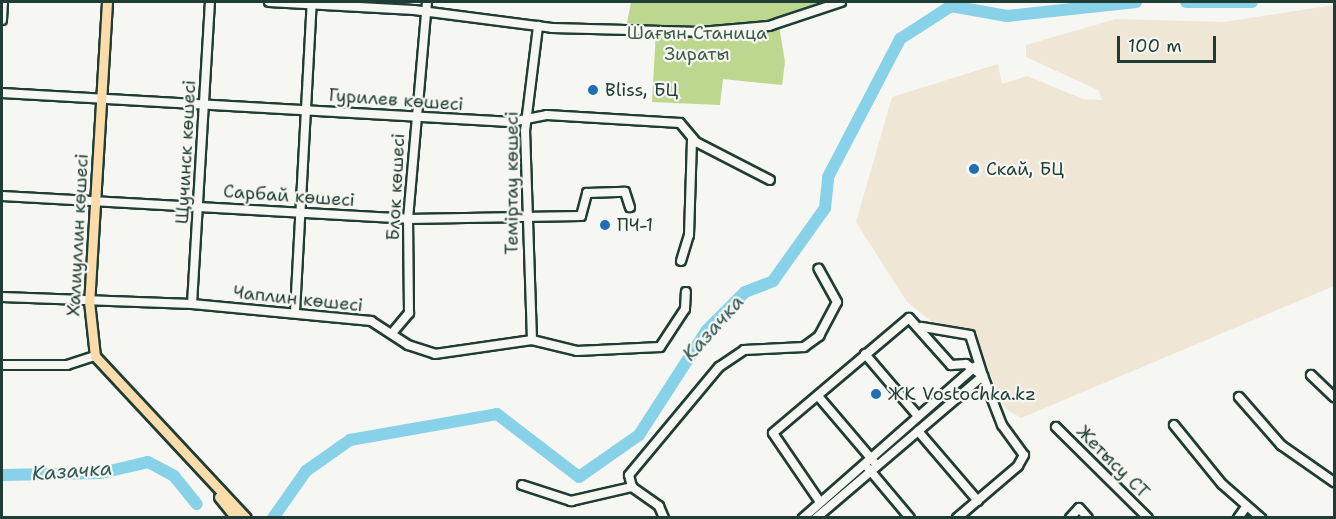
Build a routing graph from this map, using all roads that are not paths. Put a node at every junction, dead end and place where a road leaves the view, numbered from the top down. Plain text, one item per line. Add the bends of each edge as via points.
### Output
1 (3, 2) edge
2 (108, 2) edge
3 (210, 2) edge
4 (269, 2) edge
5 (427, 2) edge
6 (841, 2) edge
7 (312, 3) edge
8 (426, 14) junction
9 (2, 20) edge
10 (538, 26) junction
11 (2, 93) edge
12 (103, 98) junction
13 (204, 104) junction
14 (305, 109) junction
15 (415, 116) junction
16 (526, 119) junction
17 (692, 139) junction
18 (770, 180) dead end
19 (2, 196) edge
20 (96, 200) junction
21 (199, 205) junction
22 (630, 207) dead end
23 (298, 211) junction
24 (524, 216) junction
25 (408, 219) junction
26 (681, 261) dead end
27 (819, 269) dead end
28 (686, 292) dead end
29 (2, 297) edge
30 (89, 301) junction
31 (192, 304) junction
32 (295, 312) junction
33 (920, 326) junction
34 (393, 332) junction
35 (532, 340) junction
36 (865, 354) junction
37 (95, 356) junction
38 (2, 365) edge
39 (975, 367) junction
40 (1311, 375) dead end
41 (983, 376) junction
42 (818, 396) junction
43 (1239, 397) dead end
44 (1335, 397) edge
45 (918, 416) junction
46 (1174, 425) dead end
47 (1056, 427) dead end
48 (918, 431) junction
49 (174, 441) junction
50 (871, 465) junction
51 (206, 481) junction
52 (1335, 482) edge
53 (522, 485) dead end
54 (632, 487) junction
55 (978, 501) junction
56 (820, 502) junction
57 (1246, 507) junction
58 (821, 516) edge
59 (229, 518) edge
60 (236, 518) edge
61 (246, 518) edge
62 (664, 518) edge
63 (803, 518) edge
64 (910, 518) edge
65 (957, 518) edge
66 (1070, 518) edge
67 (1088, 518) edge
68 (1148, 518) edge
69 (1238, 518) edge
70 (1261, 518) edge

1 - 9 street
2 - 12 main road, Халиуллин көшесі
3 - 13 street, Щучинск көшесі
4 - 7 street
5 - 8 street, Блок көшесі
6 - 10 street via 769,26 700,32
7 - 8 street
7 - 14 street
8 - 10 street
8 - 15 street, Блок көшесі
10 - 16 street, Теміртау көшесі
11 - 12 street, Гурилев көшесі
12 - 13 street, Гурилев көшесі
12 - 20 main road, Халиуллин көшесі
13 - 14 street, Гурилев көшесі
13 - 21 street, Щучинск көшесі
14 - 15 street, Гурилев көшесі
14 - 23 street
15 - 16 street, Гурилев көшесі
15 - 25 street, Блок көшесі
16 - 17 street, Гурилев көшесі via 547,115 680,123
16 - 24 street, Теміртау көшесі
17 - 18 street, Гурилев көшесі
17 - 26 street via 689,236
19 - 20 street, Сарбай көшесі
20 - 21 street, Сарбай көшесі
20 - 30 main road, Халиуллин көшесі
21 - 23 street, Сарбай көшесі
21 - 31 street, Щучинск көшесі
22 - 24 street, Сарбай көшесі via 624,192 587,193 582,214
23 - 25 street, Сарбай көшесі
23 - 32 street
24 - 25 street, Сарбай көшесі
24 - 35 street, Теміртау көшесі
25 - 34 street, Блок көшесі via 409,313
27 - 54 street via 837,302 819,336 804,347 744,350 719,367 629,475
28 - 35 street, Чаплин көшесі via 685,309 660,347 577,351
29 - 30 street, Чаплин көшесі
30 - 31 street, Чаплин көшесі
30 - 37 main road, Халиуллин көшесі
31 - 32 street, Чаплин көшесі
32 - 34 street, Чаплин көшесі via 371,321
33 - 36 street via 914,319 904,321
33 - 39 street via 951,365
33 - 41 street via 970,335
34 - 35 street, Чаплин көшесі via 408,345 435,354
36 - 42 street
36 - 45 street
37 - 38 street via 67,365
37 - 49 main road
39 - 41 street
39 - 45 street
40 - 44 street
41 - 48 street
41 - 55 street via 1002,425 1024,459
42 - 50 street
42 - 56 street via 772,437
43 - 52 street via 1281,445
45 - 50 street
46 - 57 street
47 - 68 street, Жетысу СТ
48 - 50 street
48 - 55 street
49 - 51 main road
49 - 61 main road
50 - 56 street
50 - 58 street
50 - 64 street
51 - 59 main road
51 - 60 main road
53 - 54 street via 571,501
54 - 62 street via 659,506
55 - 65 street
56 - 63 street
57 - 69 street
57 - 70 street
66 - 67 street via 1079,508

